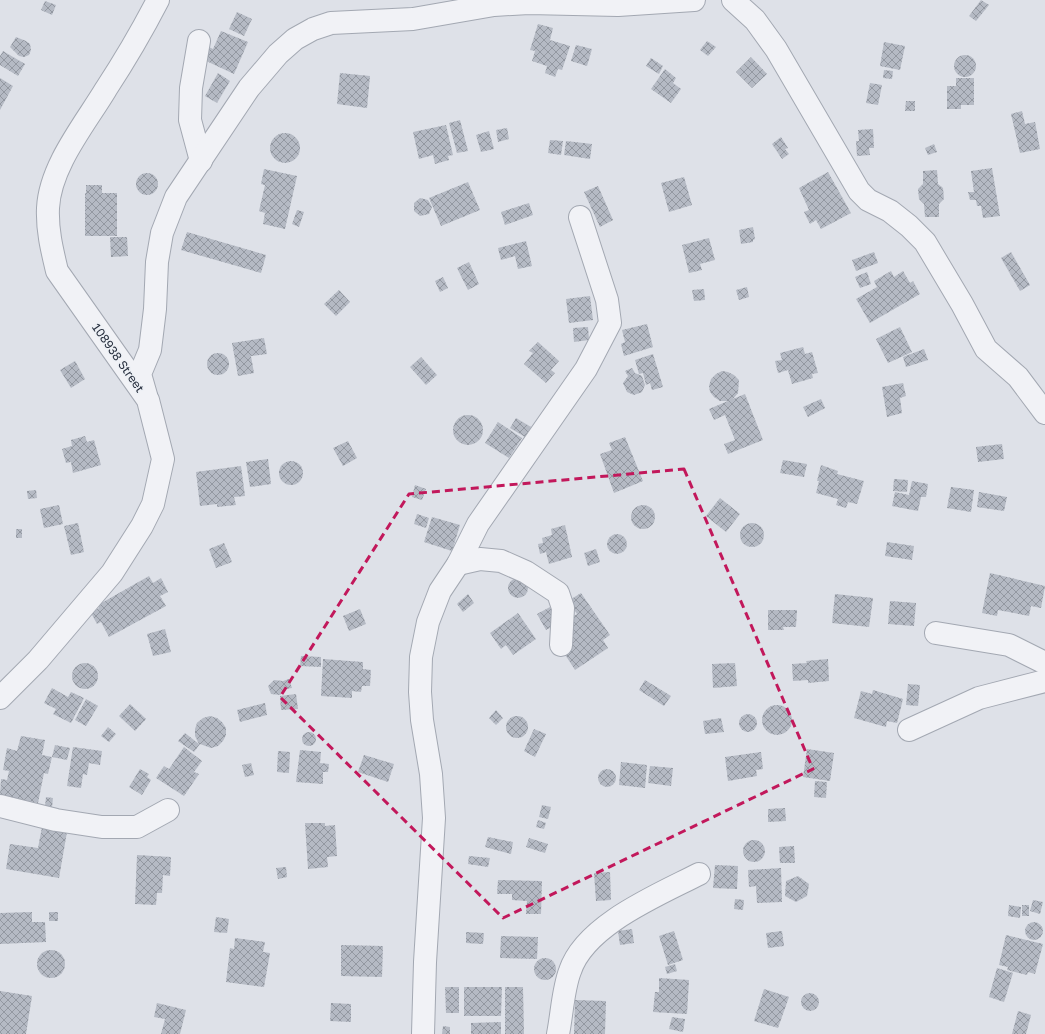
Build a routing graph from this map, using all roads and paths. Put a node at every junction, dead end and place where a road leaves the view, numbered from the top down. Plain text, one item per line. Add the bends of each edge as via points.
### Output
1 (158, 0) edge
2 (694, 0) edge
3 (733, 0) edge
4 (563, 2) edge
5 (394, 10) edge
6 (199, 41) dead end
7 (201, 161) junction
8 (580, 217) dead end
9 (148, 400) junction
10 (1045, 413) edge
11 (458, 564) junction
12 (936, 632) dead end
13 (561, 645) dead end
14 (1045, 663) edge
15 (1045, 681) edge
16 (0, 698) edge
17 (909, 730) dead end
18 (0, 806) edge
19 (168, 810) dead end
20 (699, 874) dead end
21 (424, 1034) edge
22 (558, 1034) edge

1 - 9 street, 108938 Street via 56,173 48,208 50,246 57,271
2 - 4 street via 618,5
3 - 10 street via 754,20 776,49 859,191 868,200 890,211 924,242 986,349 1018,377
4 - 5 street via 494,5 413,19
5 - 7 street via 332,23 313,29 296,39 278,54 249,88
6 - 7 street via 191,88 190,120
7 - 9 street via 176,197 162,233 157,262 156,309 150,350 140,374
8 - 11 street via 606,300 610,322 586,369 478,524
9 - 16 street, 108938 Street via 163,459 154,504 112,573 38,660
11 - 13 street via 480,559 501,561 526,572 558,593 563,608
11 - 21 street via 440,591 428,622 422,657 422,720 431,774 434,818 425,962
12 - 14 street via 1009,645
15 - 17 street via 980,698
18 - 19 street via 56,820 102,827 137,827
20 - 22 street via 608,924 582,948 570,971

